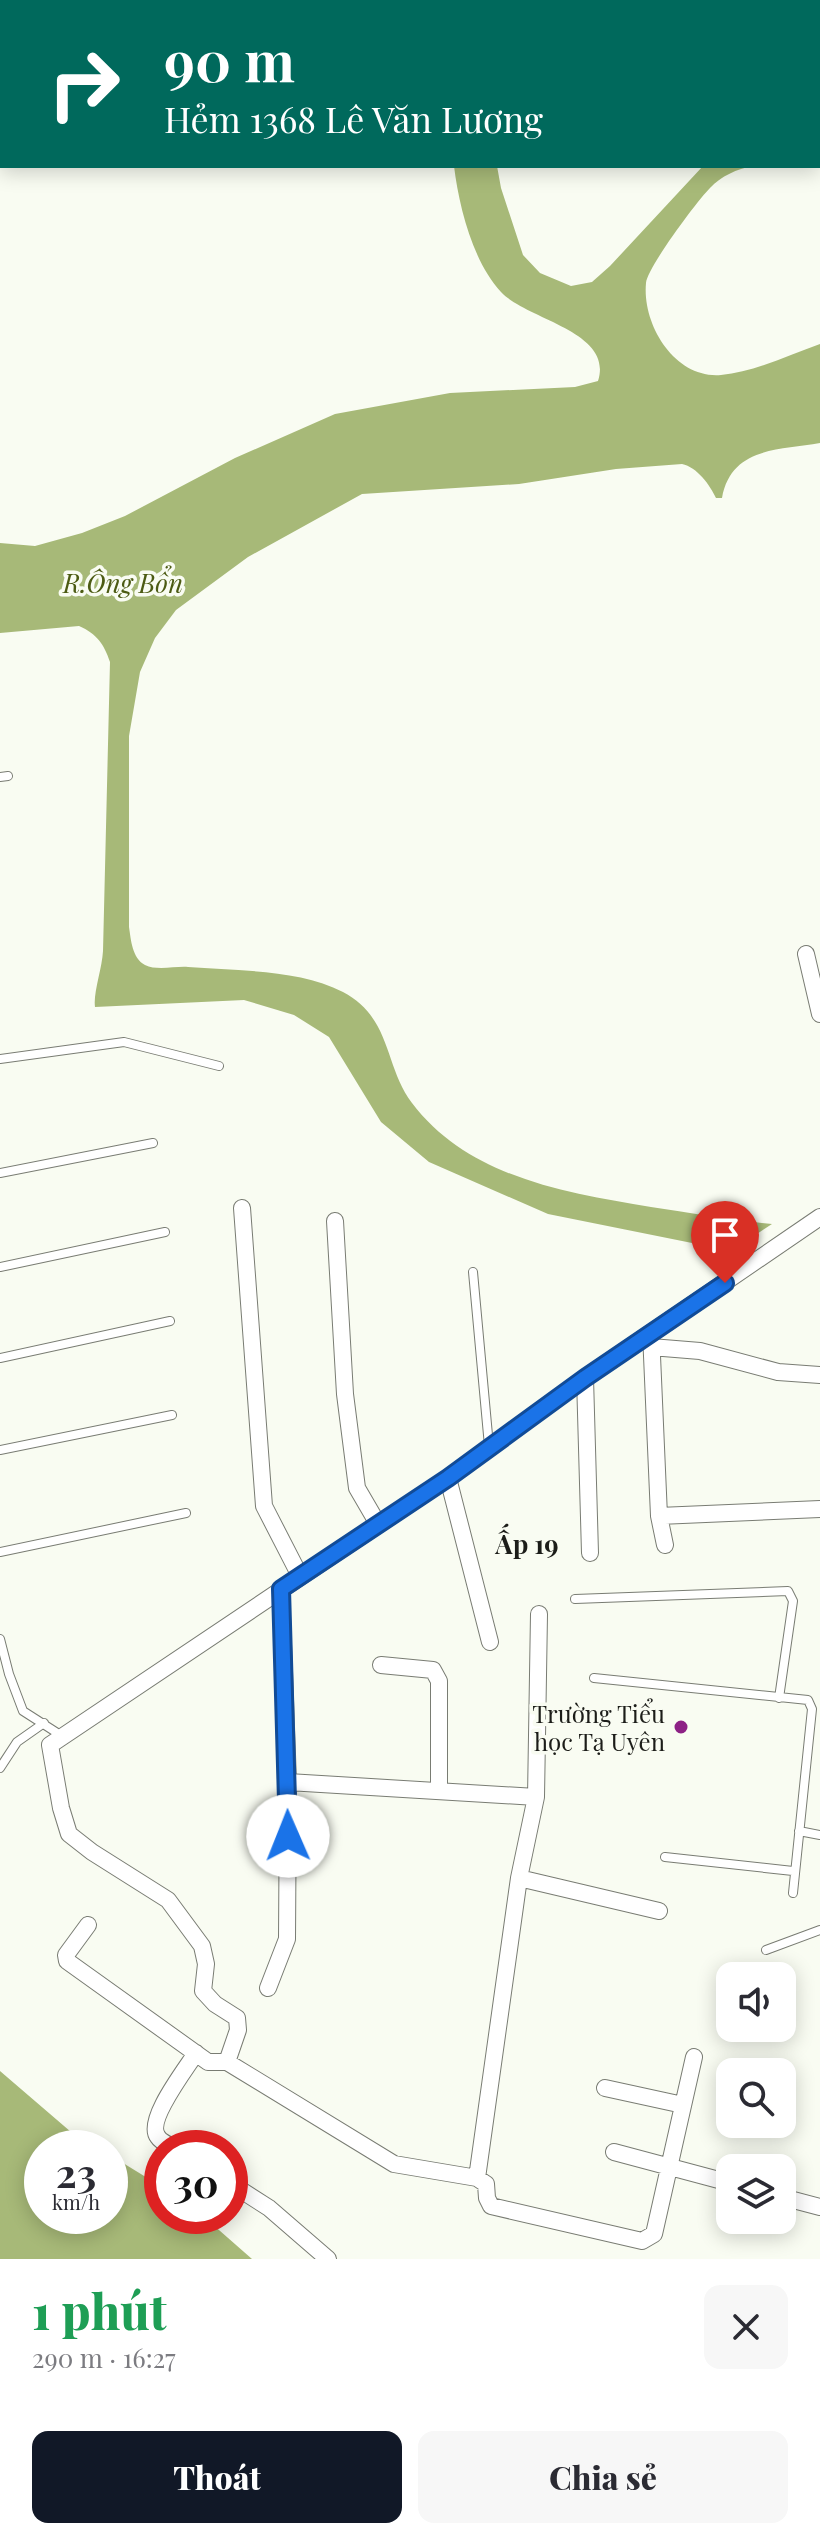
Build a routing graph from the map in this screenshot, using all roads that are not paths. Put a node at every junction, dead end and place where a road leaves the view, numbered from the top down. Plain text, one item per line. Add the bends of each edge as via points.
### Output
1 (806, 954) dead end
2 (820, 1014) edge
3 (0, 1059) edge
4 (219, 1066) dead end
5 (153, 1143) dead end
6 (0, 1173) edge
7 (242, 1208) dead end
8 (820, 1217) edge
9 (335, 1221) dead end
10 (165, 1232) dead end
11 (0, 1267) edge
12 (473, 1272) dead end
13 (170, 1321) dead end
14 (651, 1340) junction
15 (0, 1358) edge
16 (820, 1375) edge
17 (585, 1378) junction
18 (172, 1415) dead end
19 (489, 1447) junction
20 (0, 1450) edge
21 (448, 1478) junction
22 (820, 1509) edge
23 (186, 1513) dead end
24 (659, 1516) junction
25 (378, 1524) junction
26 (665, 1545) dead end
27 (0, 1552) edge
28 (590, 1553) dead end
29 (300, 1576) junction
30 (281, 1589) junction
31 (575, 1599) dead end
32 (539, 1614) dead end
33 (0, 1639) edge
34 (490, 1642) dead end
35 (381, 1665) dead end
36 (594, 1678) dead end
37 (779, 1698) junction
38 (44, 1723) junction
39 (57, 1740) junction
40 (0, 1768) edge
41 (288, 1782) junction
42 (439, 1790) junction
43 (536, 1797) junction
44 (799, 1831) junction
45 (820, 1835) edge
46 (665, 1857) dead end
47 (793, 1871) junction
48 (519, 1878) junction
49 (793, 1893) dead end
50 (659, 1911) dead end
51 (88, 1925) dead end
52 (820, 1930) edge
53 (766, 1950) dead end
54 (268, 1988) dead end
55 (196, 2053) junction
56 (694, 2057) dead end
57 (227, 2062) junction
58 (605, 2088) dead end
59 (683, 2105) junction
60 (155, 2130) edge
61 (614, 2152) dead end
62 (669, 2167) junction
63 (477, 2178) junction
64 (716, 2179) edge
65 (248, 2195) edge
66 (796, 2201) edge
67 (820, 2207) edge
68 (328, 2259) edge

1 - 2 street
3 - 4 lane via 124,1042
5 - 6 lane
7 - 29 street via 264,1506
8 - 14 street
9 - 25 street via 345,1394 357,1488
10 - 11 lane
12 - 19 lane
13 - 15 lane
14 - 16 street via 778,1372
14 - 17 street
14 - 24 street
17 - 19 street
17 - 28 street
18 - 20 lane
19 - 21 street
21 - 25 street
21 - 34 street
22 - 24 street
23 - 27 lane
24 - 26 street
25 - 29 street
29 - 30 street
30 - 39 street
30 - 41 street
31 - 37 lane via 788,1591 793,1601
32 - 43 street
33 - 38 lane via 23,1711
35 - 42 street via 433,1670 439,1681
36 - 37 lane
37 - 44 lane via 808,1700 812,1709
38 - 39 lane
38 - 40 lane via 17,1742
39 - 57 street via 53,1767 69,1834 168,1900 202,1946 203,1991 237,2018
41 - 42 street
41 - 54 street via 287,1939
42 - 43 street
43 - 48 street
44 - 45 lane
44 - 47 lane
46 - 47 lane
47 - 49 lane
48 - 50 street
48 - 63 street
51 - 55 street via 67,1961
52 - 53 lane
55 - 57 street via 208,2062
55 - 60 street via 159,2109
56 - 59 street
57 - 63 street via 394,2164
58 - 59 street
59 - 62 street
61 - 62 street
62 - 63 street via 654,2234 642,2241 491,2206 486,2184
62 - 64 street
65 - 68 street
66 - 67 street

